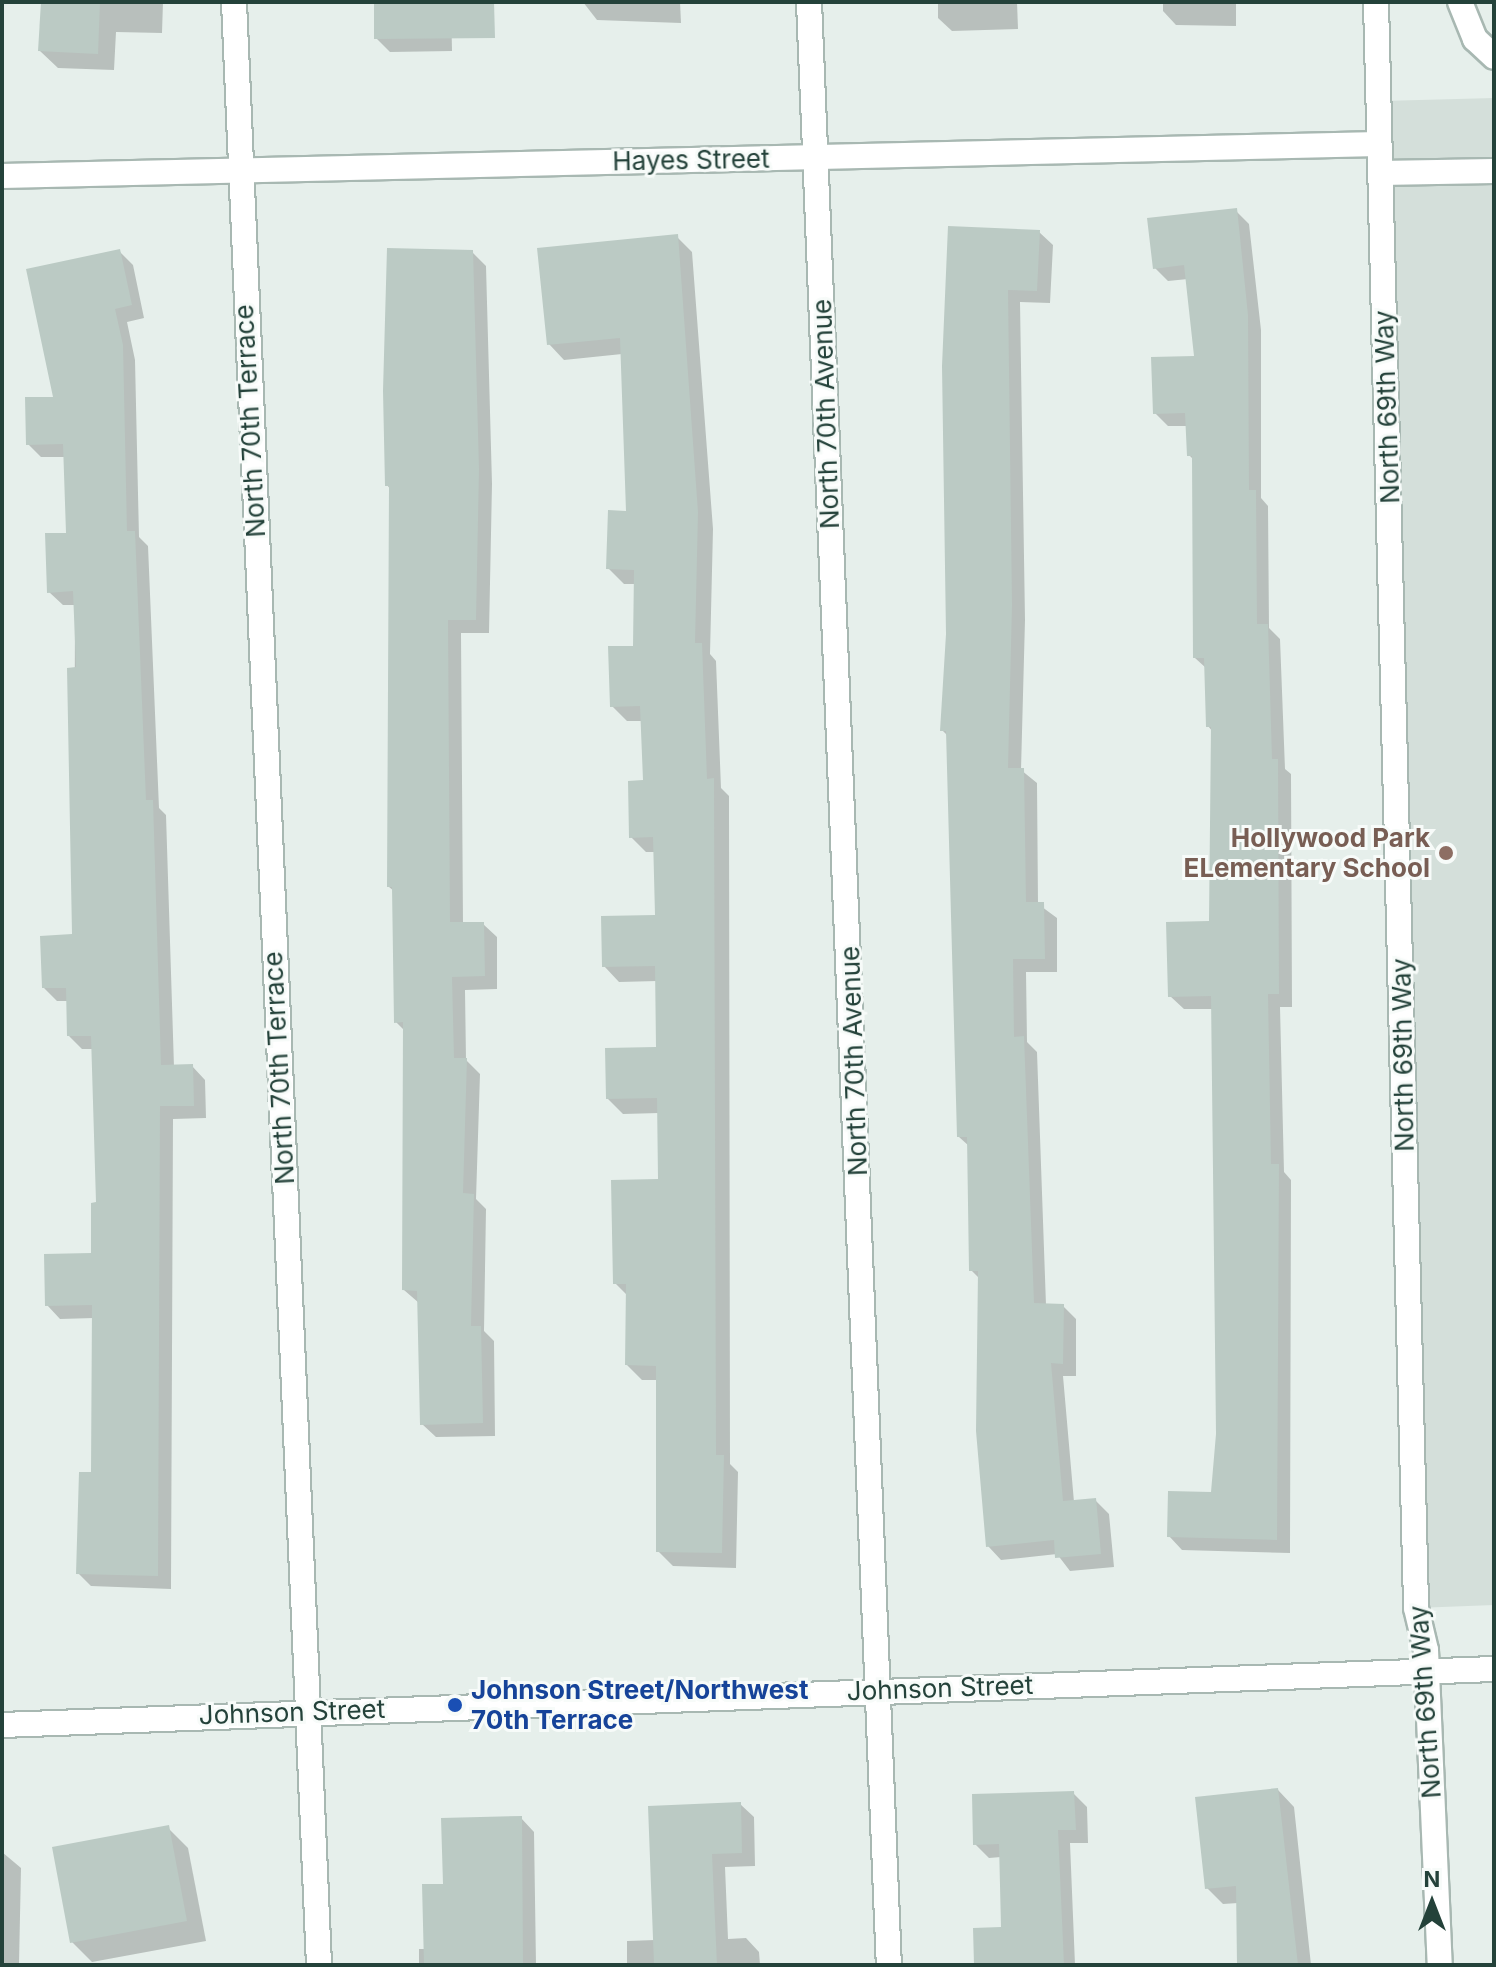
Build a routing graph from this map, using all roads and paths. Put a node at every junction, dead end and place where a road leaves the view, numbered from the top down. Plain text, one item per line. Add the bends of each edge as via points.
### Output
1 (234, 2) edge
2 (809, 2) edge
3 (1376, 2) edge
4 (1460, 2) edge
5 (1494, 57) edge
6 (1379, 144) junction
7 (815, 157) junction
8 (238, 171) junction
9 (1494, 171) edge
10 (1380, 173) junction
11 (2, 176) edge
12 (1494, 1669) edge
13 (1426, 1671) junction
14 (881, 1690) junction
15 (308, 1711) junction
16 (2, 1725) edge
17 (319, 1965) edge
18 (889, 1965) edge
19 (1440, 1965) edge

1 - 8 street, North 70th Terrace
2 - 7 street, North 70th Avenue
3 - 6 street, North 69th Way
4 - 5 street via 1475,39
6 - 7 street, Hayes Street
6 - 10 street, North 69th Way
7 - 8 street, Hayes Street
7 - 14 street, North 70th Avenue
8 - 11 street, Hayes Street
8 - 15 street, North 70th Terrace
9 - 10 street
10 - 13 street, North 69th Way via 1416,1608
12 - 13 street, Johnson Street
13 - 14 street, Johnson Street
13 - 19 street, North 69th Way
14 - 15 street, Johnson Street
14 - 18 street, North 70th Avenue
15 - 16 street, Johnson Street
15 - 17 street, North 70th Terrace

